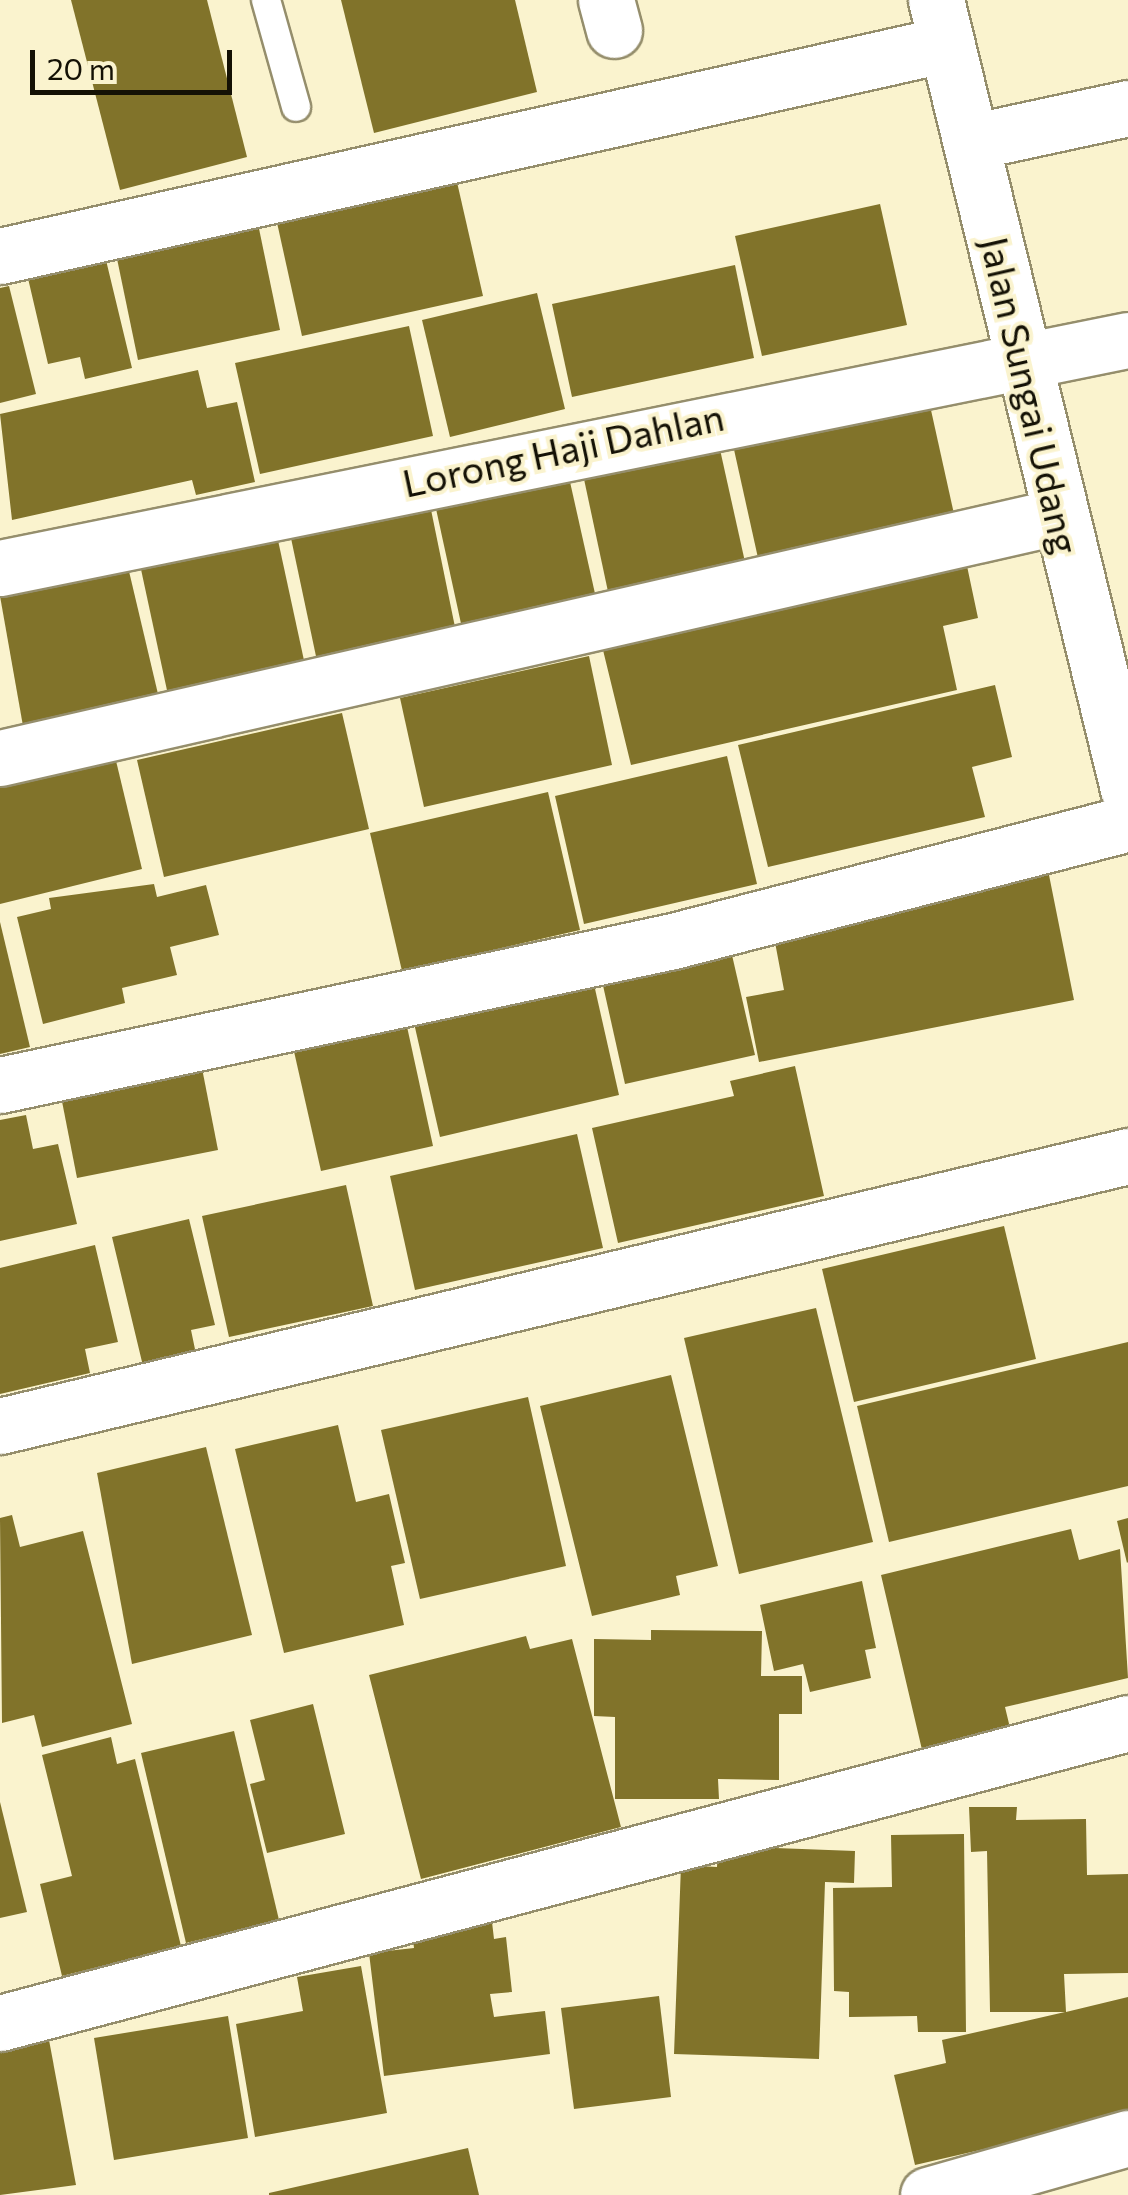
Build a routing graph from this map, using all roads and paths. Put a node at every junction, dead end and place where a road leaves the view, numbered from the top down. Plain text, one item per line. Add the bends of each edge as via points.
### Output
1 (266, 0) edge
2 (942, 22) edge
3 (296, 107) dead end
4 (1128, 108) edge
5 (971, 142) junction
6 (0, 256) edge
7 (1128, 340) edge
8 (1021, 355) junction
9 (1060, 516) junction
10 (0, 568) edge
11 (0, 758) edge
12 (1128, 789) edge
13 (1128, 823) edge
14 (0, 1086) edge
15 (1128, 1156) edge
16 (0, 1426) edge
17 (1128, 1724) edge
18 (0, 2022) edge
19 (1128, 2138) edge
20 (928, 2195) edge

1 - 3 lane
2 - 5 street, Jalan Sungai Udang
2 - 6 street
4 - 5 street
5 - 8 street, Jalan Sungai Udang
7 - 8 street, Lorong Haji Dahlan
8 - 9 street, Jalan Sungai Udang
8 - 10 street, Lorong Haji Dahlan
9 - 11 street
9 - 12 street, Jalan Sungai Udang
13 - 14 street via 673,940
15 - 16 street
17 - 18 street
19 - 20 street

